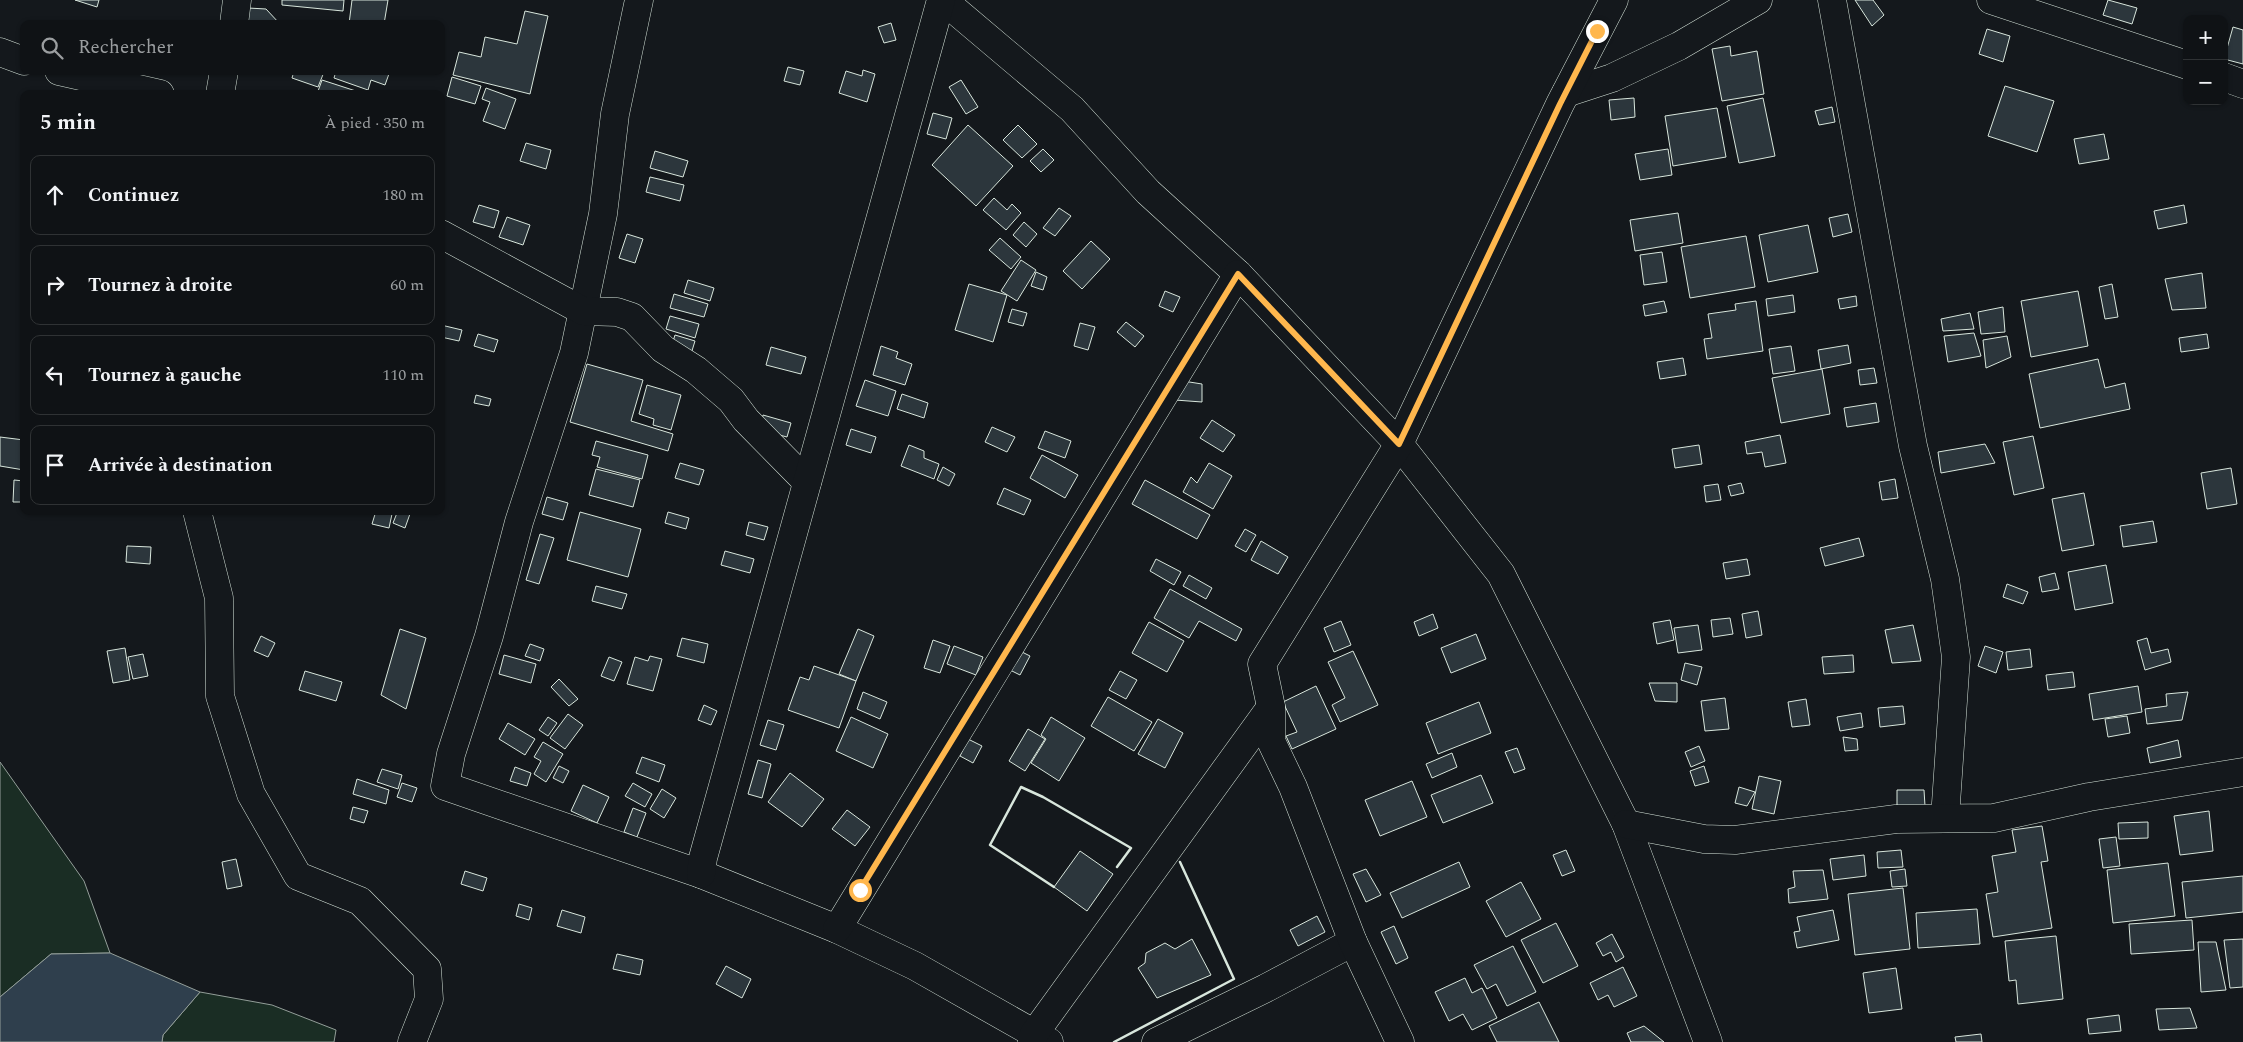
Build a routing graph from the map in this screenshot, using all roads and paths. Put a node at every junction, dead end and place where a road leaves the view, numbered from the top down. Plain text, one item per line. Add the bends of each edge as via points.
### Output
1 (237, 0) edge
2 (639, 0) edge
3 (942, 0) edge
4 (1614, 0) edge
5 (1758, 0) edge
6 (1832, 0) edge
7 (1991, 0) edge
8 (234, 20) edge
9 (0, 52) edge
10 (20, 60) edge
11 (2183, 64) edge
12 (77, 75) edge
13 (223, 75) edge
14 (2228, 79) edge
15 (2243, 84) edge
16 (142, 90) edge
17 (221, 90) edge
18 (1566, 93) junction
19 (445, 236) edge
20 (1238, 274) junction
21 (583, 311) junction
22 (1399, 444) junction
23 (807, 482) junction
24 (198, 515) edge
25 (1271, 707) junction
26 (2243, 772) edge
27 (1945, 818) junction
28 (1626, 824) junction
29 (701, 874) junction
30 (837, 929) junction
31 (1353, 942) junction
32 (1038, 1039) edge
33 (412, 1042) edge
34 (1156, 1042) edge
35 (1400, 1042) edge
36 (1708, 1042) edge

1 - 8 street
2 - 21 street
3 - 20 street via 1072,110 1148,192
3 - 23 street
4 - 18 street
5 - 18 street via 1679,46 1612,78
6 - 27 street via 1914,446 1945,579 1956,657
7 - 11 street
9 - 10 street
12 - 16 street
13 - 17 street
14 - 15 street
18 - 22 street
19 - 21 street
20 - 22 street
20 - 30 street
21 - 23 street via 617,312 632,317 663,349 696,370 731,400 746,420
21 - 29 street via 574,353 519,522 445,786
22 - 25 street via 1262,664
22 - 28 street via 1501,574
23 - 29 street
24 - 33 street via 219,598 220,696 252,794 298,876 360,900 427,969 429,999
25 - 31 street via 1271,741 1293,787
25 - 32 street
26 - 27 street via 2088,797 1994,818
27 - 28 street via 1896,818 1735,840 1704,839
28 - 36 street
29 - 30 street
30 - 32 street via 915,966
31 - 34 street
31 - 35 street

